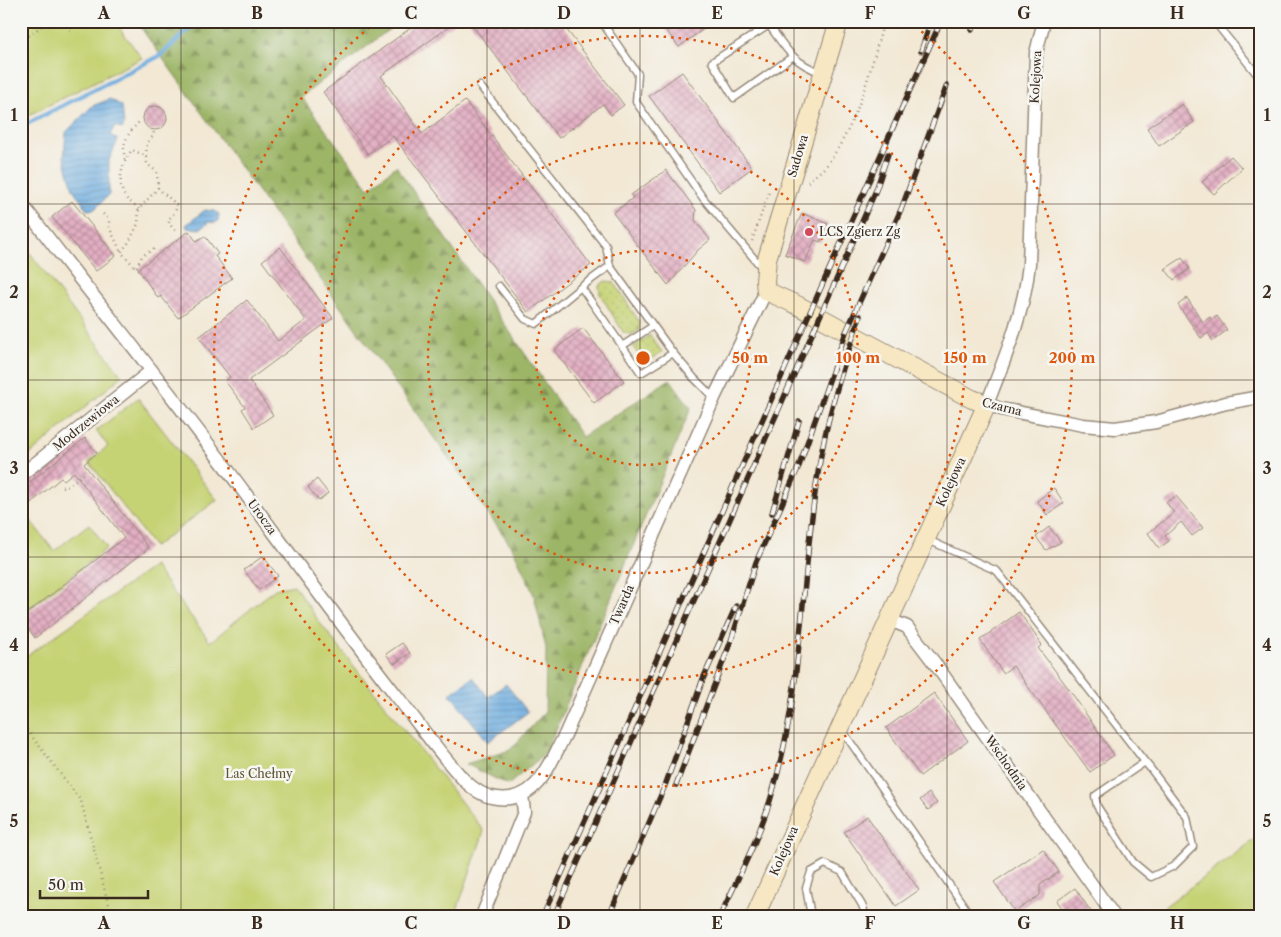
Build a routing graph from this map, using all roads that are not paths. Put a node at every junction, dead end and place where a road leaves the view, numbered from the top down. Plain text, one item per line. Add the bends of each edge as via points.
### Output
1 (601, 21) edge
2 (838, 21) edge
3 (1044, 21) edge
4 (1214, 21) edge
5 (792, 57) junction
6 (823, 74) junction
7 (1260, 78) edge
8 (480, 86) dead end
9 (21, 203) edge
10 (610, 266) junction
11 (765, 272) junction
12 (499, 286) dead end
13 (581, 287) junction
14 (766, 291) junction
15 (653, 326) junction
16 (622, 346) junction
17 (673, 353) junction
18 (151, 371) junction
19 (1260, 397) edge
20 (714, 398) junction
21 (987, 404) junction
22 (21, 475) edge
23 (925, 539) junction
24 (890, 620) junction
25 (840, 727) junction
26 (1145, 762) junction
27 (522, 795) junction
28 (482, 916) edge
29 (755, 916) edge
30 (811, 916) edge
31 (866, 916) edge
32 (971, 916) edge
33 (1114, 916) edge

1 - 11 lane via 638,74 636,102 704,198
2 - 6 street, Sadowa
3 - 21 street, Kolejowa via 1036,53 1027,288
4 - 7 lane
5 - 5 lane via 769,25 712,62 734,98
5 - 6 lane via 801,65
6 - 11 street, Sadowa
8 - 10 lane via 606,246
9 - 18 street, Urocza
10 - 13 lane
10 - 15 lane
11 - 14 street, Sadowa
12 - 13 lane via 525,319 536,324
13 - 16 lane
14 - 20 street, Twarda
14 - 21 street, Czarna
15 - 16 lane
15 - 17 lane
16 - 17 lane via 640,373
17 - 20 lane
18 - 22 street, Modrzewiowa
18 - 27 street, Urocza via 337,620 465,780 487,796
19 - 21 street, Czarna via 1156,422 1115,428 1083,425
20 - 27 street, Twarda via 564,735 536,786
21 - 23 street, Kolejowa
23 - 24 street, Kolejowa
23 - 26 lane via 997,572
24 - 25 street, Kolejowa
24 - 33 street, Wschodnia via 908,628 919,642
25 - 29 street, Kolejowa
25 - 32 lane
26 - 26 lane via 1095,796 1097,806 1133,862 1151,877 1174,866 1194,847 1187,817
27 - 28 street via 524,812
30 - 31 lane via 806,888 810,872 825,864 842,872

